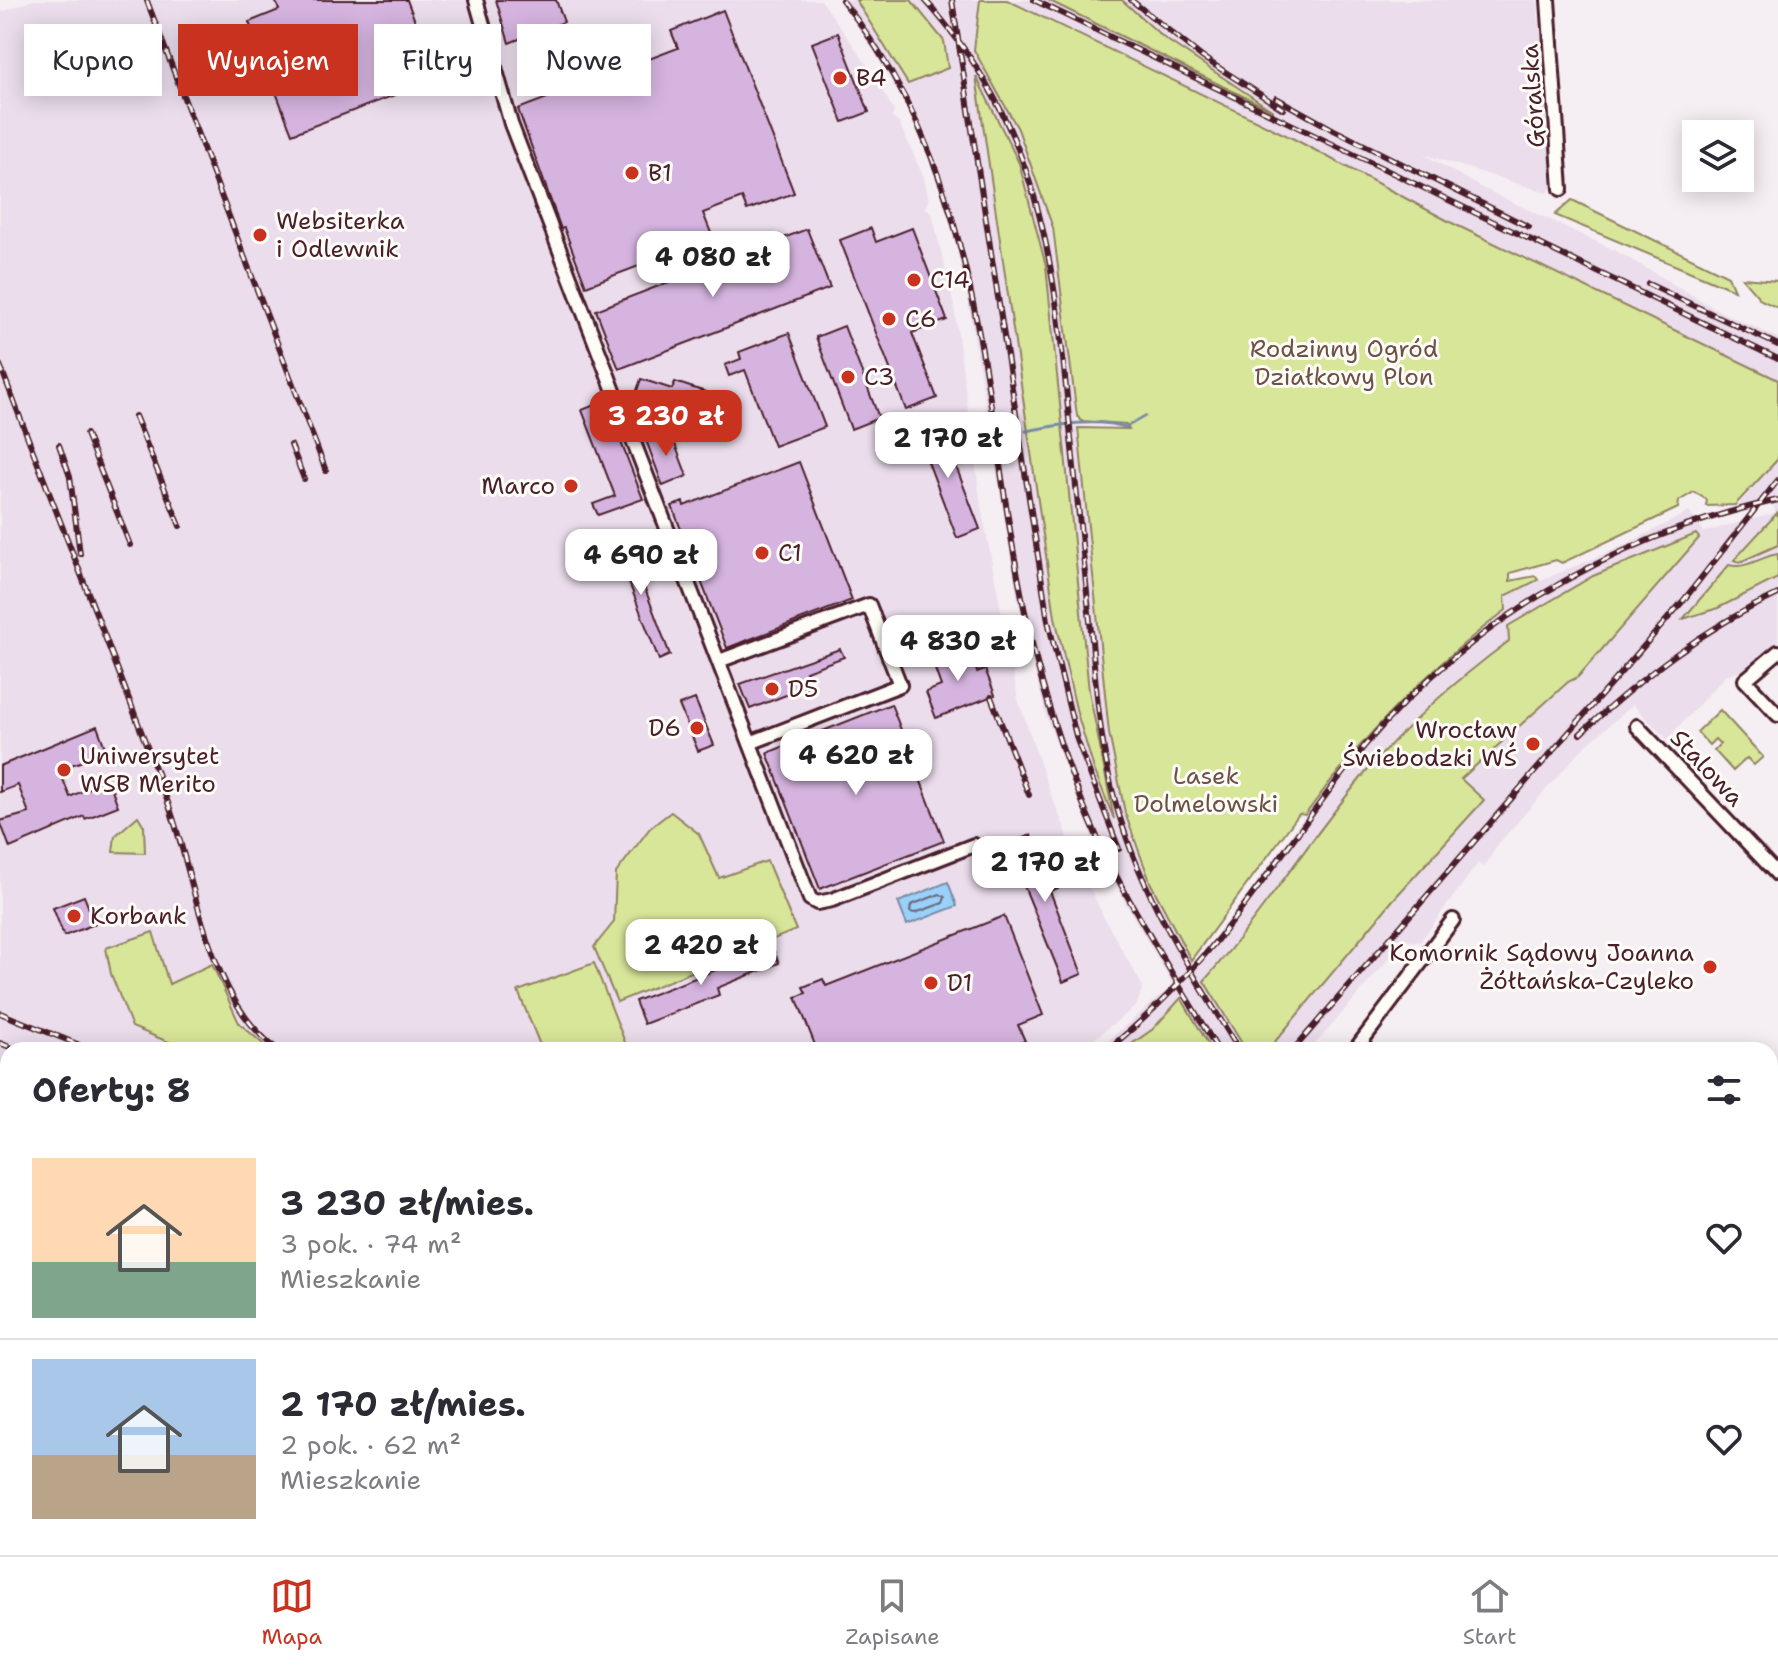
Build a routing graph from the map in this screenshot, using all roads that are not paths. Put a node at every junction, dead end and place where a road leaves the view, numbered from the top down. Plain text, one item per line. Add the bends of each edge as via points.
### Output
1 (476, 0) edge
2 (1548, 0) edge
3 (1561, 189) dead end
4 (1778, 652) edge
5 (719, 661) junction
6 (1778, 715) edge
7 (1637, 726) dead end
8 (750, 743) junction
9 (974, 845) dead end
10 (1778, 875) edge
11 (1453, 920) dead end
12 (1361, 1042) edge

1 - 5 street via 511,124
2 - 3 street, Góralska
4 - 6 street via 1745,680
5 - 8 street
5 - 8 street via 869,605 891,661 900,685
7 - 10 street, Stalowa
8 - 9 street via 807,891 817,903
11 - 12 street

